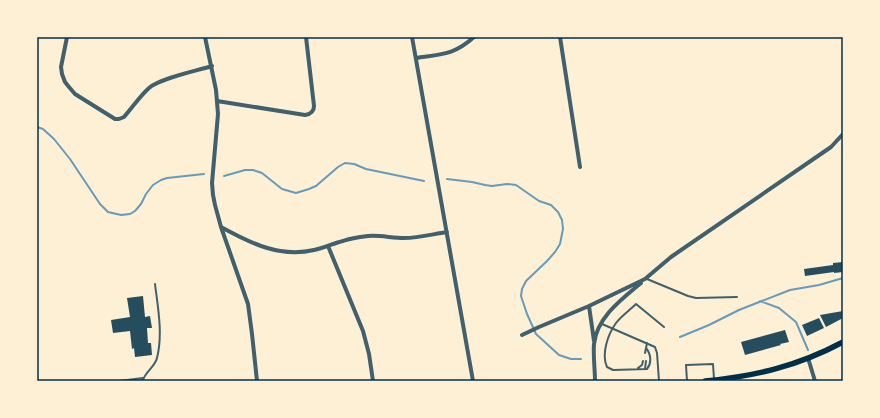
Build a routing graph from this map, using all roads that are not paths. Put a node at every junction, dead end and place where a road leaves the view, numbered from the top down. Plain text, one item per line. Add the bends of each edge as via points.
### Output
1 (67, 37) edge
2 (205, 37) edge
3 (306, 37) edge
4 (412, 37) edge
5 (474, 37) edge
6 (560, 37) edge
7 (416, 58) junction
8 (212, 66) junction
9 (217, 101) junction
10 (843, 134) edge
11 (580, 167) dead end
12 (221, 227) junction
13 (447, 232) junction
14 (328, 246) junction
15 (646, 279) junction
16 (155, 284) dead end
17 (737, 297) dead end
18 (589, 306) junction
19 (601, 324) junction
20 (664, 327) dead end
21 (613, 329) junction
22 (524, 334) dead end
23 (843, 342) edge
24 (647, 343) junction
25 (594, 344) junction
26 (646, 348) junction
27 (644, 353) dead end
28 (808, 358) junction
29 (637, 369) junction
30 (645, 369) junction
31 (143, 379) edge
32 (742, 379) edge
33 (119, 381) edge
34 (257, 381) edge
35 (373, 381) edge
36 (473, 381) edge
37 (595, 381) edge
38 (658, 381) edge
39 (688, 381) edge
40 (706, 381) edge
41 (711, 381) edge
42 (815, 381) edge

1 - 8 street via 61,67 65,82 75,94 115,119 124,117 155,85
2 - 8 street
3 - 9 street via 314,106 312,112 305,115
4 - 7 street
5 - 7 street via 450,53
6 - 11 street
7 - 13 street
8 - 9 street
9 - 12 street via 212,183
10 - 15 street via 831,147 671,257
12 - 14 street via 251,243 277,251 303,252
12 - 34 street via 248,304
13 - 14 street via 413,238 370,236
13 - 36 street
14 - 35 street via 363,331
15 - 17 lane via 696,298
15 - 18 street
15 - 19 street via 614,307
16 - 31 lane via 159,318 157,357 155,364
18 - 22 street
18 - 25 street
19 - 21 lane
19 - 25 street
20 - 21 lane via 636,304
21 - 24 lane
21 - 29 lane via 606,343 606,367 613,370
23 - 28 main road
24 - 26 lane
24 - 38 lane via 655,347 657,353
25 - 37 street
26 - 27 lane
26 - 30 lane via 650,352 650,362 649,367
28 - 32 main road
28 - 42 street
29 - 30 lane
29 - 30 lane via 644,361
31 - 33 lane
32 - 41 main road
39 - 41 lane via 686,365 713,364
40 - 41 main road

